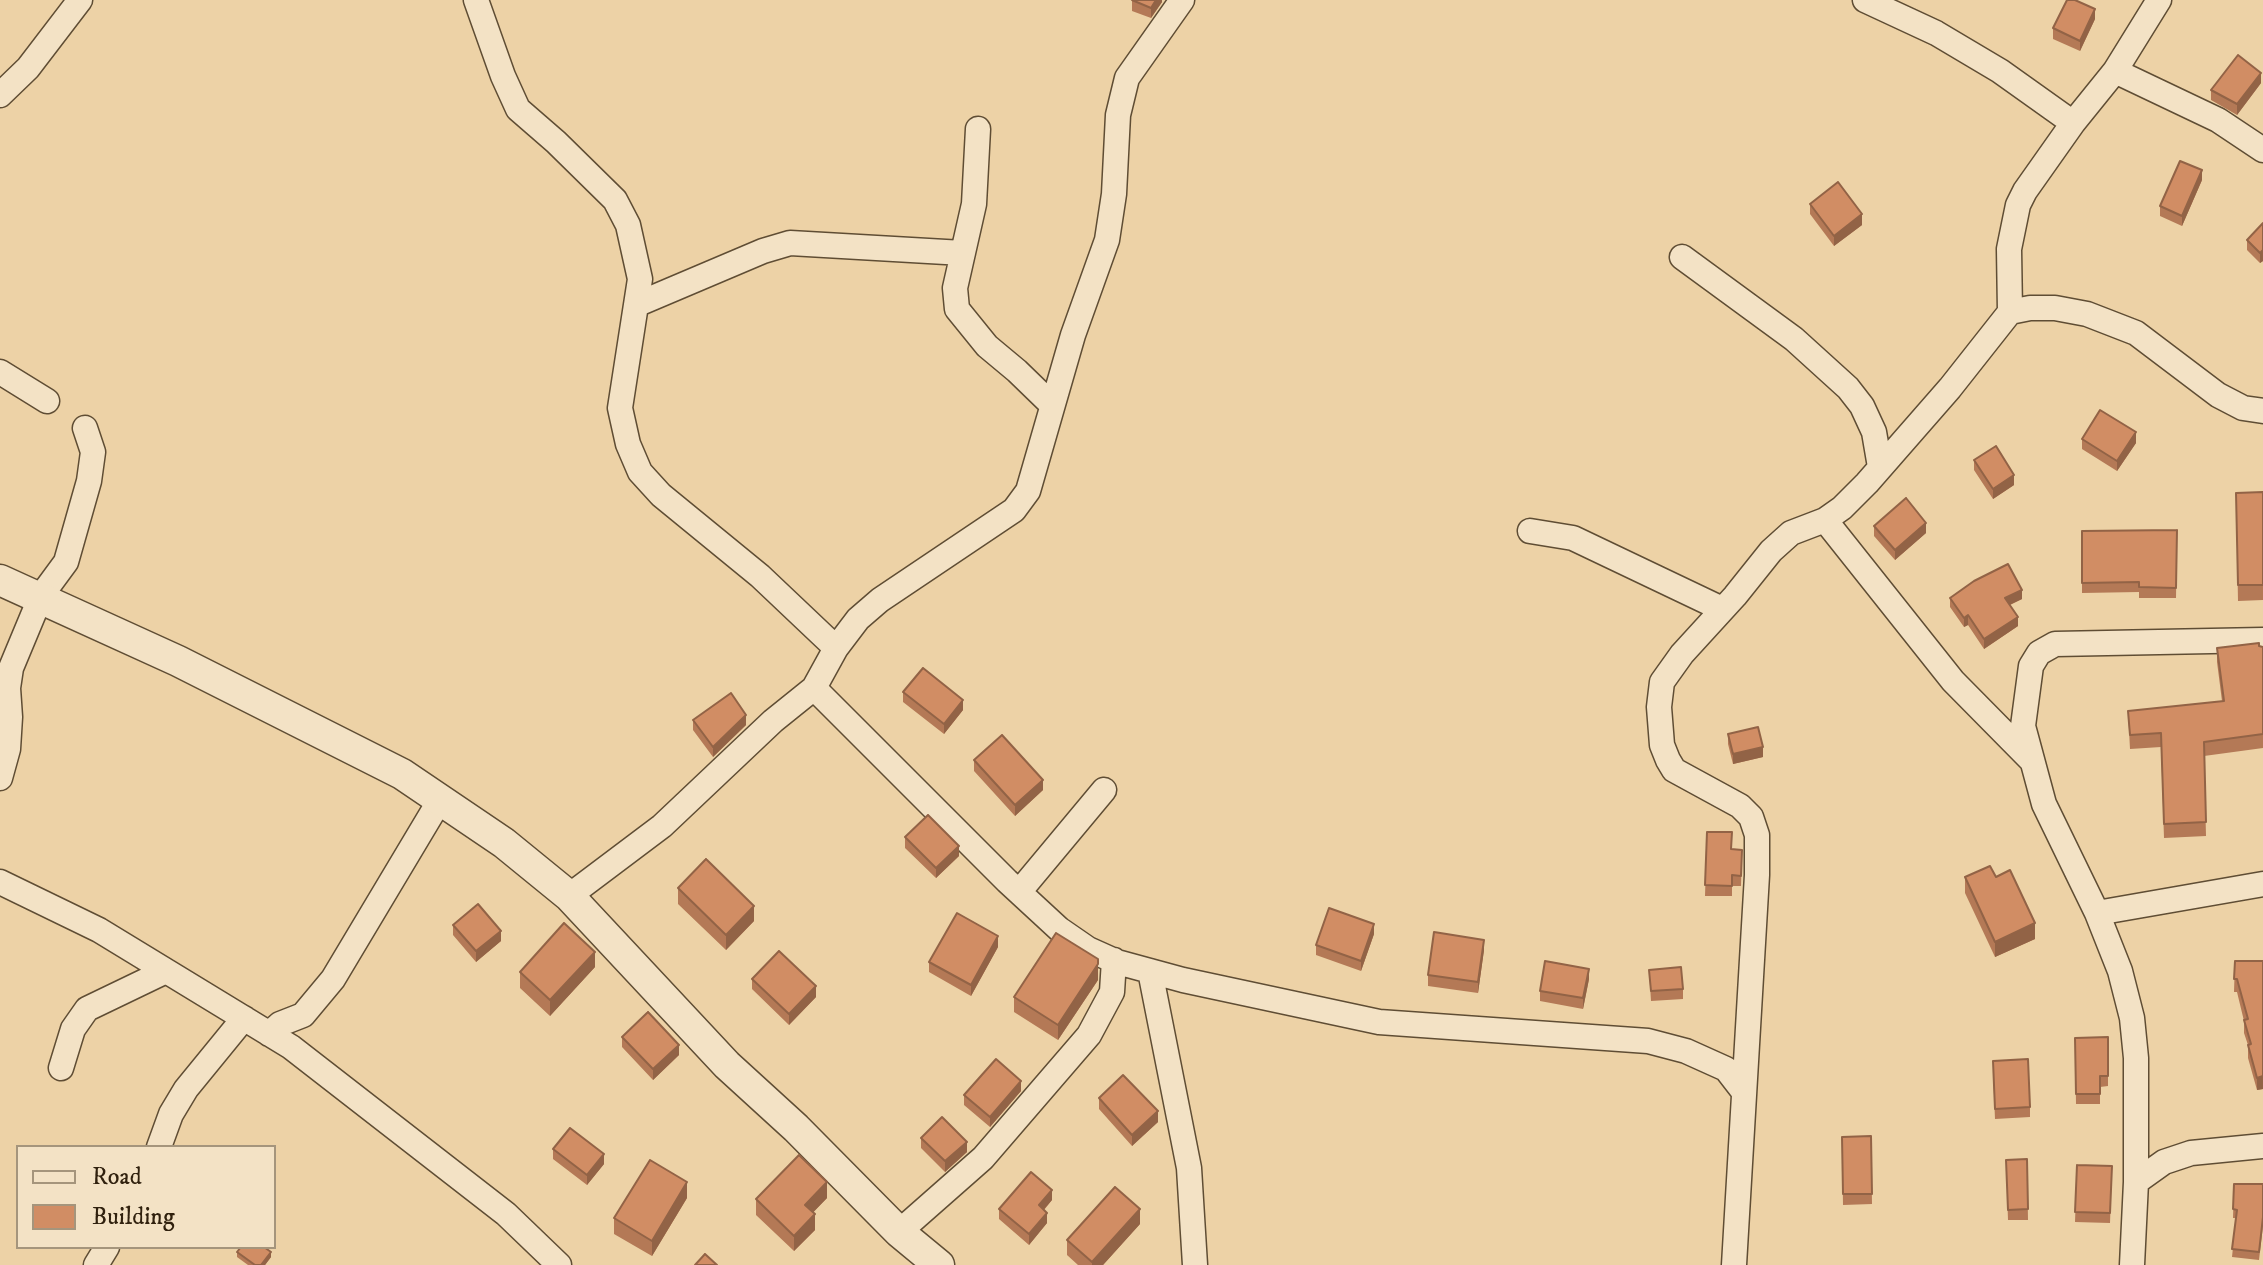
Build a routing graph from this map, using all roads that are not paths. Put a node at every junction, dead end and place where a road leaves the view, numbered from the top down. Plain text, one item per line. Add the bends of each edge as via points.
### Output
1 (80, 0) edge
2 (476, 0) edge
3 (1182, 0) edge
4 (1865, 0) edge
5 (2159, 0) edge
6 (2115, 71) junction
7 (0, 95) edge
8 (2073, 123) junction
9 (978, 129) dead end
10 (2263, 150) edge
11 (963, 253) junction
12 (1682, 257) dead end
13 (638, 304) junction
14 (2010, 312) junction
15 (0, 372) edge
16 (47, 401) dead end
17 (1051, 404) junction
18 (2263, 411) edge
19 (85, 428) dead end
20 (1880, 467) junction
21 (1825, 520) junction
22 (1530, 531) dead end
23 (0, 580) edge
24 (41, 596) junction
25 (1722, 609) junction
26 (2263, 640) edge
27 (836, 648) junction
28 (814, 688) junction
29 (2032, 761) junction
30 (0, 778) edge
31 (1104, 790) dead end
32 (440, 800) junction
33 (0, 882) edge
34 (2263, 884) edge
35 (1019, 892) junction
36 (569, 896) junction
37 (2097, 913) junction
38 (1114, 960) junction
39 (166, 971) junction
40 (1150, 971) junction
41 (244, 1018) junction
42 (269, 1034) junction
43 (61, 1068) dead end
44 (1743, 1091) junction
45 (160, 1145) edge
46 (2263, 1146) edge
47 (2136, 1182) junction
48 (899, 1232) junction
49 (559, 1265) edge
50 (939, 1265) edge
51 (1195, 1265) edge
52 (1734, 1265) edge
53 (2132, 1265) edge

1 - 7 street via 28,68
2 - 13 street via 518,109 615,200 636,253
3 - 17 street via 1127,78 1118,115 1107,240
4 - 8 street via 1936,33
5 - 6 street
6 - 8 street
6 - 10 street via 2218,120
8 - 14 street via 2018,205 2009,249
9 - 11 street via 974,204
11 - 13 street via 790,243
11 - 17 street via 955,288 957,309 987,346
12 - 20 street via 1794,339 1848,388 1874,432
13 - 27 street via 620,408 640,472
14 - 18 street via 2055,308 2136,333 2218,395
14 - 20 street
15 - 16 street
17 - 27 street via 1028,491 1014,510 880,600
19 - 24 street via 93,462 80,519 66,562
20 - 21 street
21 - 25 street via 1791,533
21 - 29 street via 1953,681
22 - 25 street via 1573,538
23 - 24 street
24 - 30 street via 11,668 8,749
24 - 32 street via 402,774
25 - 44 street via 1662,682 1659,707 1662,745 1674,770 1740,806 1757,835
26 - 29 street via 2055,644 2039,653 2031,666 2023,726
27 - 28 street
28 - 35 street
28 - 36 street via 662,826
29 - 37 street via 2044,804
31 - 35 street
32 - 36 street
32 - 42 street via 333,979 303,1015
33 - 39 street via 99,930
34 - 37 street
35 - 38 street via 1059,929
36 - 48 street via 727,1065
37 - 47 street via 2132,1018
38 - 40 street
38 - 48 street via 1112,992 1089,1035 983,1158
39 - 41 street
39 - 43 street via 87,1009 73,1029
40 - 44 street via 1379,1022 1648,1041 1726,1069
40 - 51 street via 1189,1168
41 - 42 street
41 - 45 street via 186,1089
42 - 49 street via 506,1214
44 - 52 street
46 - 47 street via 2191,1153 2164,1162
47 - 53 street
48 - 50 street

